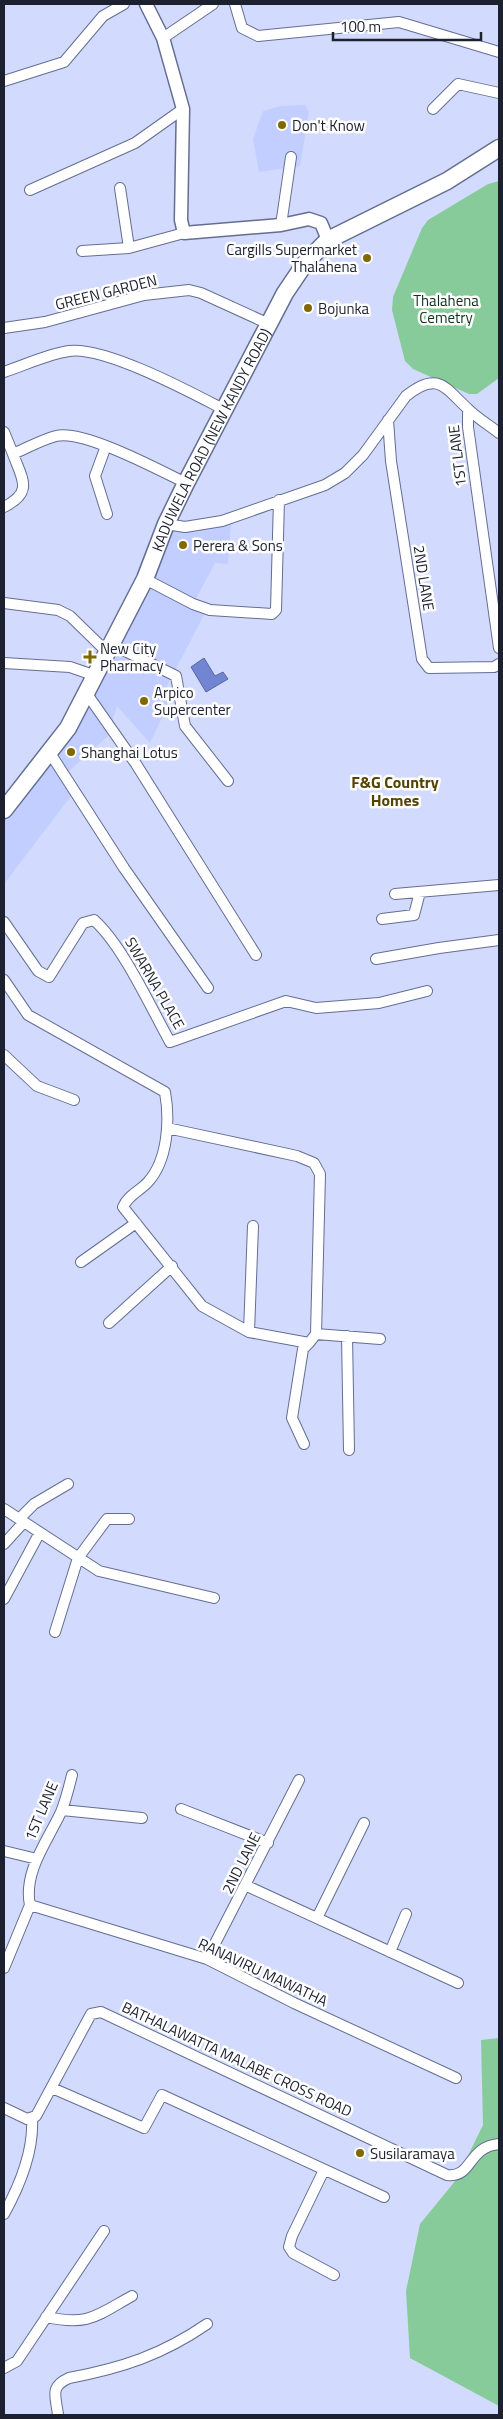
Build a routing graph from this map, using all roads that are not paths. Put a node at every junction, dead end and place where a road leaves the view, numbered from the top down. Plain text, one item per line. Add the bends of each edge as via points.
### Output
1 (124, 4) edge
2 (146, 4) edge
3 (213, 4) edge
4 (235, 4) edge
5 (163, 38) junction
6 (499, 52) edge
7 (4, 81) edge
8 (499, 93) edge
9 (433, 109) dead end
10 (183, 110) junction
11 (499, 148) edge
12 (291, 157) dead end
13 (120, 188) dead end
14 (30, 190) dead end
15 (281, 225) junction
16 (184, 233) junction
17 (328, 240) junction
18 (129, 248) junction
19 (82, 251) dead end
20 (269, 324) junction
21 (4, 328) edge
22 (4, 372) edge
23 (468, 409) junction
24 (225, 410) junction
25 (388, 420) junction
26 (4, 432) edge
27 (499, 433) edge
28 (106, 446) junction
29 (13, 454) junction
30 (186, 483) junction
31 (279, 500) junction
32 (4, 507) edge
33 (107, 514) dead end
34 (166, 524) junction
35 (145, 580) junction
36 (4, 603) edge
37 (109, 648) junction
38 (499, 648) edge
39 (4, 663) edge
40 (499, 664) edge
41 (96, 676) junction
42 (87, 694) junction
43 (50, 753) junction
44 (228, 781) dead end
45 (4, 810) edge
46 (499, 885) edge
47 (420, 892) junction
48 (395, 894) dead end
49 (382, 920) dead end
50 (4, 922) edge
51 (499, 940) edge
52 (256, 955) dead end
53 (376, 959) dead end
54 (4, 980) edge
55 (208, 988) dead end
56 (428, 991) dead end
57 (4, 1055) edge
58 (74, 1100) dead end
59 (167, 1128) junction
60 (136, 1223) junction
61 (253, 1226) dead end
62 (81, 1262) dead end
63 (172, 1266) junction
64 (109, 1323) dead end
65 (249, 1332) junction
66 (316, 1334) junction
67 (347, 1336) junction
68 (380, 1339) dead end
69 (309, 1343) junction
70 (304, 1444) dead end
71 (349, 1450) dead end
72 (68, 1484) dead end
73 (4, 1511) edge
74 (129, 1519) dead end
75 (21, 1521) junction
76 (39, 1534) junction
77 (4, 1544) edge
78 (78, 1558) junction
79 (214, 1598) dead end
80 (4, 1599) edge
81 (55, 1632) dead end
82 (72, 1775) dead end
83 (299, 1780) dead end
84 (181, 1809) dead end
85 (62, 1810) junction
86 (142, 1818) dead end
87 (364, 1823) dead end
88 (268, 1843) junction
89 (4, 1851) edge
90 (37, 1859) junction
91 (247, 1886) junction
92 (30, 1905) junction
93 (406, 1914) dead end
94 (317, 1918) junction
95 (390, 1952) junction
96 (207, 1959) junction
97 (4, 1968) edge
98 (458, 1983) dead end
99 (456, 2078) dead end
100 (52, 2088) junction
101 (4, 2108) edge
102 (32, 2118) junction
103 (499, 2144) edge
104 (324, 2170) junction
105 (384, 2197) dead end
106 (4, 2214) edge
107 (104, 2231) dead end
108 (334, 2275) dead end
109 (132, 2296) dead end
110 (46, 2317) junction
111 (207, 2324) dead end
112 (4, 2368) edge
113 (58, 2415) edge

1 - 7 street via 103,16 64,62
2 - 5 street
3 - 5 street
4 - 6 street via 242,28 258,36 399,22
5 - 10 street
8 - 9 street via 458,84
10 - 14 street via 135,143
10 - 16 street via 181,220
11 - 17 main road, KADUWELA ROAD (NEW KANDY ROAD) via 447,181
12 - 15 street
13 - 18 street
15 - 16 street
15 - 17 street via 309,220 321,223
16 - 18 street
17 - 20 main road, KADUWELA ROAD (NEW KANDY ROAD) via 296,275
18 - 19 street
20 - 21 street, GREEN GARDEN via 189,290 144,295 44,322
20 - 24 main road, KADUWELA ROAD (NEW KANDY ROAD)
22 - 24 street via 70,351 94,352 163,378
23 - 25 street via 447,387 431,383 415,388
23 - 27 street
23 - 38 street, 1ST LANE
24 - 30 main road, KADUWELA ROAD (NEW KANDY ROAD)
25 - 31 street via 363,455 345,473 325,485
25 - 40 street, 2ND LANE via 390,461 422,659 429,668 494,667
26 - 29 street
28 - 29 street via 70,435 56,436
28 - 30 street
28 - 33 street via 95,476
29 - 32 street via 23,481 23,491 18,500
30 - 34 main road, KADUWELA ROAD (NEW KANDY ROAD)
31 - 34 street via 222,521 185,527
31 - 35 street via 274,613 210,610
34 - 35 main road, KADUWELA ROAD (NEW KANDY ROAD)
35 - 37 main road, KADUWELA ROAD (NEW KANDY ROAD)
36 - 37 street via 58,610
37 - 41 main road, KADUWELA ROAD (NEW KANDY ROAD)
37 - 44 street via 176,676 185,726
39 - 41 street via 70,667
41 - 42 main road, KADUWELA ROAD (NEW KANDY ROAD)
42 - 43 main road, KADUWELA ROAD (NEW KANDY ROAD)
42 - 52 street via 136,764
43 - 45 main road, KADUWELA ROAD (NEW KANDY ROAD)
43 - 55 street via 124,868
46 - 47 street
47 - 48 street
47 - 49 street via 414,915
50 - 56 street, SWARNA PLACE via 38,971 50,977 83,924 94,920 118,950 170,1042 286,1001 316,1008 378,1003
51 - 53 street
54 - 59 street via 28,1015 164,1092
57 - 58 street via 37,1086
59 - 60 street via 159,1161 149,1182 126,1200 124,1207
59 - 66 street via 297,1156 314,1163 320,1174
60 - 62 street
60 - 63 street
61 - 65 street
63 - 64 street
63 - 65 street via 202,1306
65 - 69 street
66 - 67 street
66 - 69 street
67 - 68 street
67 - 71 street
69 - 70 street via 303,1349 292,1418
72 - 75 street via 34,1504
73 - 75 street
74 - 78 street via 107,1519
75 - 76 street
75 - 77 street
76 - 78 street
76 - 80 street
78 - 79 street via 99,1571
78 - 81 street
82 - 85 street, 1ST LANE
83 - 88 street, 2ND LANE
84 - 88 street
85 - 86 street
85 - 90 street, 1ST LANE
87 - 94 street
88 - 91 street, 2ND LANE
89 - 90 street, 1ST LANE
90 - 92 street, 1ST LANE via 28,1892
91 - 94 street
91 - 96 street, 2ND LANE
92 - 96 street, RANAVIRU MAWATHA
92 - 97 street
93 - 95 street
94 - 95 street
95 - 98 street
96 - 99 street, RANAVIRU MAWATHA
100 - 102 street, BATHALAWATTA MALABE CROSS ROAD
100 - 103 street, BATHALAWATTA MALABE CROSS ROAD via 91,2014 101,2012 447,2175 462,2173 482,2148
100 - 104 street via 144,2128 162,2095
101 - 102 street via 27,2119
102 - 106 street via 31,2151
104 - 105 street
104 - 108 street via 289,2248
107 - 110 street
109 - 110 street via 90,2320 66,2321
110 - 112 street via 17,2361
111 - 113 street via 137,2362 60,2382 55,2390

